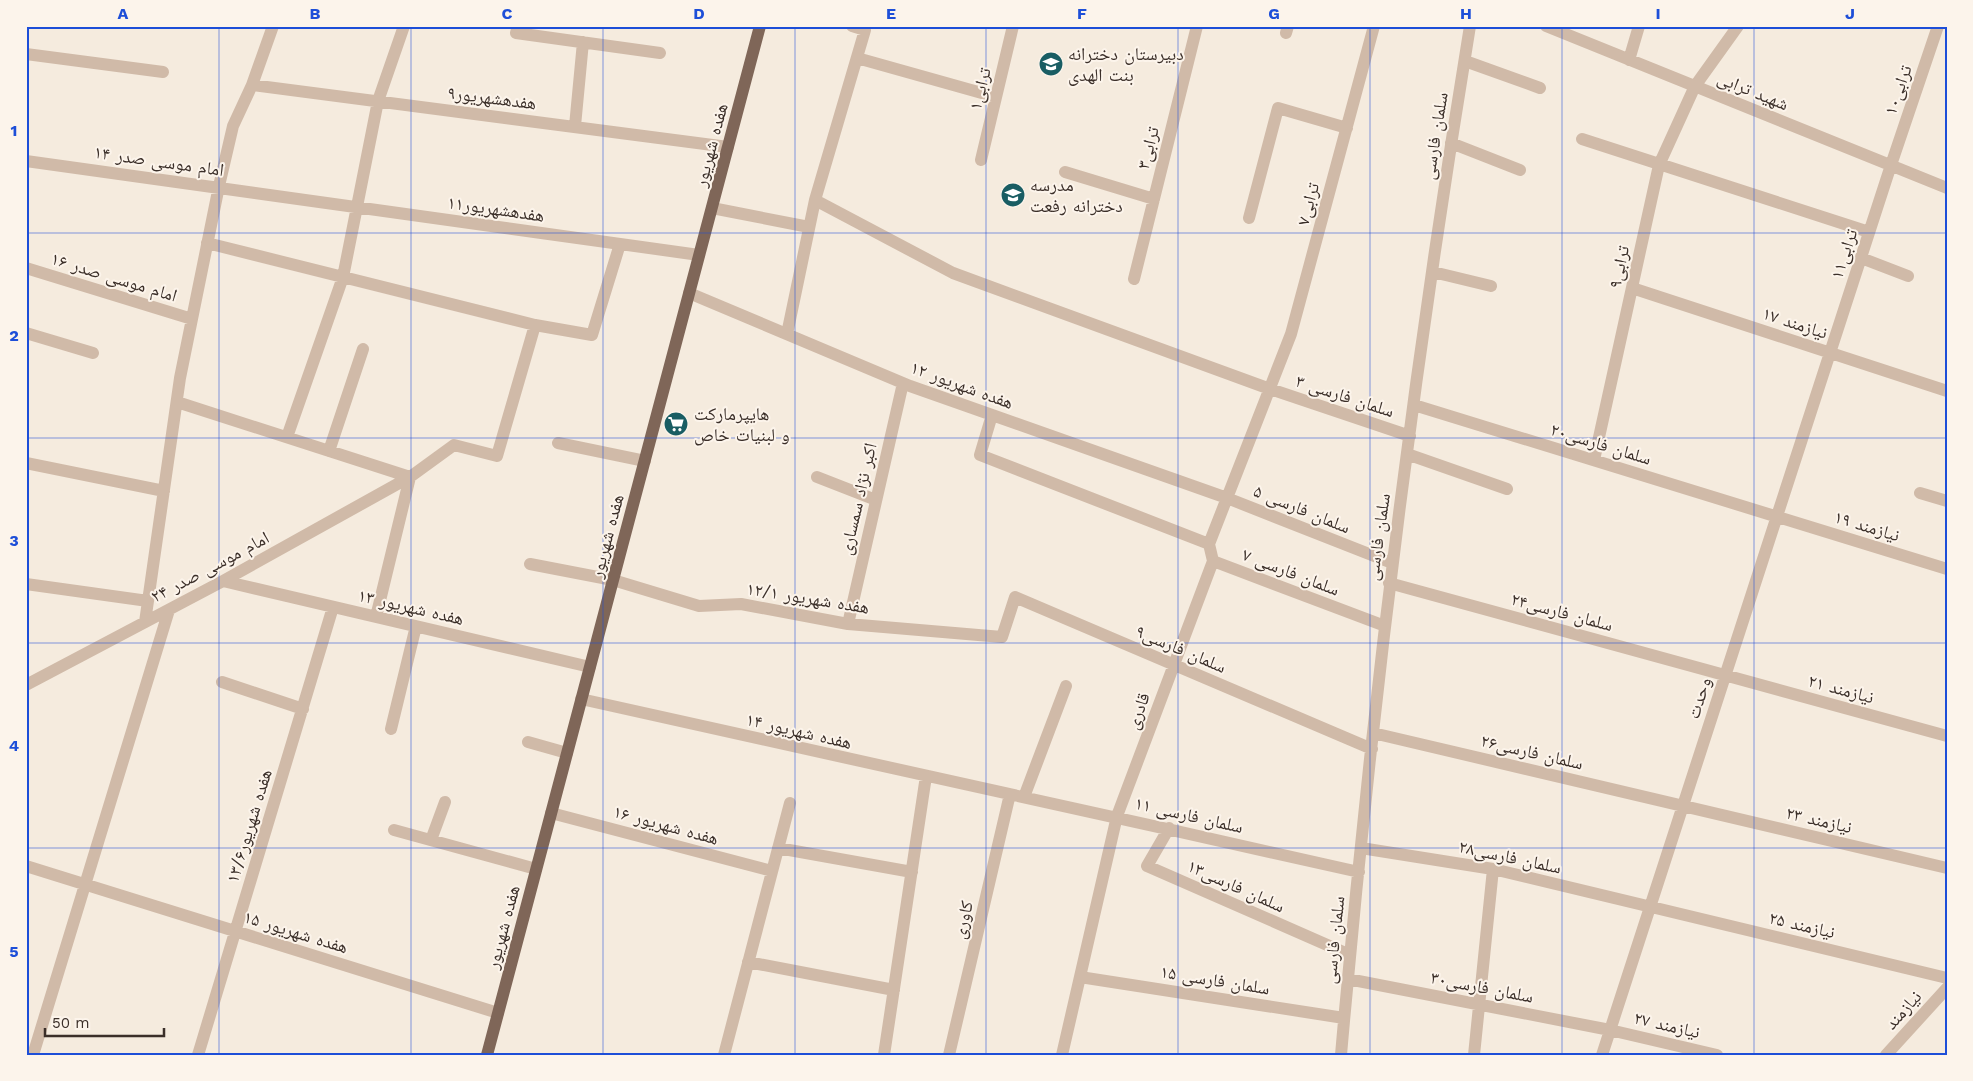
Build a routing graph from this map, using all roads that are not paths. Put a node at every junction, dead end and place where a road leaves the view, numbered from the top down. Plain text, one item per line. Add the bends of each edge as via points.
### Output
1 (274, 26) edge
2 (404, 26) edge
3 (518, 26) edge
4 (760, 26) edge
5 (852, 26) edge
6 (1014, 26) edge
7 (1197, 26) edge
8 (1374, 26) edge
9 (1470, 26) edge
10 (1546, 26) edge
11 (1639, 26) edge
12 (1738, 26) edge
13 (1938, 26) edge
14 (583, 42) junction
15 (660, 53) dead end
16 (26, 54) edge
17 (858, 58) junction
18 (1630, 60) junction
19 (1465, 61) junction
20 (163, 72) dead end
21 (252, 84) junction
22 (1695, 86) junction
23 (1540, 88) dead end
24 (996, 97) junction
25 (378, 101) junction
26 (575, 126) junction
27 (1346, 128) junction
28 (1582, 139) dead end
29 (1450, 143) junction
30 (728, 146) junction
31 (981, 160) dead end
32 (26, 161) edge
33 (1891, 165) junction
34 (1659, 166) junction
35 (1520, 170) dead end
36 (1065, 172) dead end
37 (219, 186) junction
38 (1947, 188) edge
39 (288, 197) joint
40 (1154, 199) junction
41 (815, 200) junction
42 (357, 207) junction
43 (712, 208) junction
44 (1249, 218) dead end
45 (809, 228) junction
46 (1869, 232) junction
47 (207, 243) junction
48 (620, 244) junction
49 (700, 255) junction
50 (1861, 258) junction
51 (26, 268) edge
52 (1433, 272) junction
53 (1908, 276) dead end
54 (343, 277) junction
55 (1134, 279) dead end
56 (1491, 286) dead end
57 (1632, 288) junction
58 (689, 293) junction
59 (192, 319) junction
60 (535, 325) junction
61 (26, 333) edge
62 (788, 334) junction
63 (362, 349) dead end
64 (93, 353) dead end
65 (1830, 353) junction
66 (903, 383) junction
67 (1270, 389) junction
68 (1947, 391) edge
69 (177, 402) junction
70 (1414, 405) junction
71 (992, 415) junction
72 (1410, 436) junction
73 (287, 437) junction
74 (558, 443) dead end
75 (329, 451) junction
76 (1407, 454) junction
77 (1594, 460) junction
78 (645, 461) junction
79 (26, 463) edge
80 (410, 477) junction
81 (816, 477) dead end
82 (1507, 489) dead end
83 (164, 491) junction
84 (1920, 493) dead end
85 (1228, 498) junction
86 (876, 500) junction
87 (1947, 501) edge
88 (1777, 517) junction
89 (1210, 544) junction
90 (1213, 561) junction
91 (1392, 563) junction
92 (530, 564) dead end
93 (1947, 569) edge
94 (613, 580) junction
95 (223, 581) junction
96 (1389, 583) junction
97 (26, 584) edge
98 (148, 601) junction
99 (334, 607) junction
100 (169, 610) junction
101 (376, 617) junction
102 (145, 622) junction
103 (848, 624) junction
104 (416, 626) junction
105 (1385, 626) junction
106 (1002, 637) joint
107 (1174, 665) junction
108 (590, 668) junction
109 (1725, 675) junction
110 (222, 682) dead end
111 (26, 685) edge
112 (1066, 686) dead end
113 (581, 699) junction
114 (303, 709) junction
115 (391, 729) dead end
116 (1373, 733) junction
117 (1947, 736) edge
118 (528, 742) dead end
119 (1372, 749) junction
120 (567, 753) junction
121 (926, 776) junction
122 (1010, 794) junction
123 (1024, 797) junction
124 (444, 802) dead end
125 (790, 803) dead end
126 (1683, 806) junction
127 (551, 813) junction
128 (1117, 816) junction
129 (1169, 828) junction
130 (394, 830) dead end
131 (431, 840) junction
132 (778, 848) junction
133 (1362, 848) junction
134 (26, 866) edge
135 (1947, 868) edge
136 (536, 869) junction
137 (1493, 869) junction
138 (772, 871) junction
139 (912, 872) junction
140 (1359, 872) junction
141 (84, 884) junction
142 (1650, 907) junction
143 (236, 932) junction
144 (1350, 955) junction
145 (748, 962) junction
146 (1080, 977) junction
147 (1947, 978) edge
148 (1348, 979) junction
149 (1947, 988) edge
150 (894, 990) junction
151 (1479, 1004) junction
152 (498, 1013) junction
153 (1344, 1018) junction
154 (1610, 1030) junction
155 (33, 1055) edge
156 (198, 1055) edge
157 (487, 1055) edge
158 (724, 1055) edge
159 (884, 1055) edge
160 (949, 1055) edge
161 (1062, 1055) edge
162 (1341, 1055) edge
163 (1474, 1055) edge
164 (1602, 1055) edge
165 (1717, 1055) edge
166 (1886, 1055) edge

1 - 21 street
2 - 25 street
3 - 14 street via 516,33
4 - 30 main road, هفده شهریور
5 - 17 street via 866,30
6 - 24 street, ترابی۱
7 - 40 street, ترابی۳
8 - 27 street, ترابی۷
9 - 19 street, سلمان فارسی
10 - 18 street, شهید ترابی
11 - 18 street
12 - 22 street, ترابی۹
13 - 33 street, ترابی۱۰
14 - 15 street
14 - 26 street
16 - 20 street
17 - 24 street
17 - 41 street
18 - 22 street, شهید ترابی
19 - 23 street
19 - 29 street, سلمان فارسی
21 - 25 street, هفدهشهریور۹
21 - 37 street via 233,126
22 - 33 street, شهید ترابی
22 - 34 street, ترابی۹
24 - 31 street, ترابی۱
25 - 26 street, هفدهشهریور۹
25 - 42 street
26 - 30 street, هفدهشهریور۹
27 - 44 street via 1278,108
27 - 67 street, ترابی۷ via 1291,334
28 - 34 street
29 - 35 street
29 - 52 street, سلمان فارسی
30 - 43 main road, هفده شهریور
32 - 37 street, امام موسی صدر ۱۴
33 - 38 street, شهید ترابی
33 - 46 street, ترابی۱۱
34 - 46 street
34 - 57 street, ترابی۹
36 - 40 street
37 - 39 street, امام موسی صدر ۱۴
37 - 47 street
39 - 42 street, هفدهشهریور۱۱
40 - 55 street, ترابی۳
41 - 45 street
41 - 67 street, سلمان فارسی ۳ via 954,273
42 - 48 street, هفدهشهریور۱۱
42 - 54 street
43 - 45 street
43 - 49 main road, هفده شهریور
45 - 62 street
46 - 50 street, ترابی۱۱
47 - 54 street
47 - 59 street
48 - 49 street, هفدهشهریور۱۱
48 - 60 street via 592,335
49 - 58 main road, هفده شهریور
50 - 53 street
50 - 65 street, ترابی۱۱
51 - 59 street, امام موسی صدر ۱۶
52 - 56 street
52 - 70 street, سلمان فارسی
54 - 60 street
54 - 73 street
57 - 65 street, نیازمند ۱۷
57 - 77 street, ترابی۹
58 - 62 street, هفده شهریور ۱۲
58 - 78 main road, هفده شهریور
59 - 69 street
60 - 80 street, امام موسی صدر ۲۴ via 497,456 454,445
61 - 64 street
62 - 66 street, هفده شهریور ۱۲
63 - 75 street
65 - 68 street, نیازمند ۱۷
65 - 88 street, وحدت
66 - 71 street, هفده شهریور ۱۲
66 - 86 street, اکبر نژاد سمساری
67 - 72 street, سلمان فارسی ۳
67 - 85 street
69 - 73 street
69 - 83 street
70 - 72 street, سلمان فارسی
70 - 77 street, سلمان فارسی۲۰
71 - 85 street, هفده شهریور ۱۲
71 - 89 street via 980,455
72 - 76 street, سلمان فارسی
73 - 75 street
74 - 78 street
75 - 80 street
76 - 82 street
76 - 91 street, سلمان فارسی
77 - 88 street, سلمان فارسی۲۰
78 - 94 main road, هفده شهریور
79 - 83 street
80 - 95 street, امام موسی صدر ۲۴
80 - 101 street
81 - 86 street
83 - 98 street
84 - 87 street
85 - 89 street
85 - 91 street, سلمان فارسی ۵
86 - 103 street, اکبر نژاد سمساری
88 - 93 street, نیازمند ۱۹
88 - 109 street, وحدت
89 - 90 street
90 - 105 street, سلمان فارسی ۷
90 - 107 street, قادری
91 - 96 street, سلمان فارسی
92 - 94 street, هفده شهریور ۱۲/۱
94 - 103 street, هفده شهریور ۱۲/۱ via 699,606 741,604
94 - 108 main road, هفده شهریور
95 - 99 street, هفده شهریور ۱۳
95 - 100 street, امام موسی صدر ۲۴
96 - 105 street, سلمان فارسی
96 - 109 street, سلمان فارسی۲۴
97 - 98 street
98 - 102 street
99 - 101 street, هفده شهریور ۱۳
99 - 114 street, هفده شهریور۱۳/۶
100 - 102 street, امام موسی صدر ۲۴
100 - 141 street
101 - 104 street, هفده شهریور ۱۳
102 - 111 street, امام موسی صدر ۲۴
103 - 106 street, هفده شهریور ۱۲/۱
104 - 108 street, هفده شهریور ۱۳
104 - 115 street
105 - 116 street, سلمان فارسی
106 - 107 street, سلمان فارسی۹ via 1015,597
107 - 119 street, سلمان فارسی۹
107 - 128 street, قادری
108 - 113 main road, هفده شهریور
109 - 117 street, نیازمند ۲۱
109 - 126 street, وحدت
110 - 114 street
112 - 123 street
113 - 120 main road, هفده شهریور
113 - 121 street, هفده شهریور ۱۴
114 - 143 street, هفده شهریور۱۳/۶
116 - 119 street, سلمان فارسی
116 - 126 street, سلمان فارسی۲۶
118 - 120 street
119 - 133 street, سلمان فارسی
120 - 127 main road, هفده شهریور
121 - 122 street, هفده شهریور ۱۴
121 - 139 street
122 - 123 street, سلمان فارسی ۱۱
122 - 160 street, کاوری
123 - 128 street, سلمان فارسی ۱۱
124 - 131 street
125 - 132 street
126 - 135 street, نیازمند ۲۳
126 - 142 street, وحدت
127 - 136 main road, هفده شهریور
127 - 138 street, هفده شهریور ۱۶
128 - 129 street, سلمان فارسی ۱۱
128 - 146 street, قادری
129 - 140 street, سلمان فارسی ۱۱
129 - 144 street, سلمان فارسی۱۳ via 1147,866
130 - 131 street
131 - 136 street
132 - 138 street
132 - 139 street
133 - 137 street, سلمان فارسی۲۸
133 - 140 street, سلمان فارسی
134 - 141 street, هفده شهریور ۱۵
136 - 152 main road, هفده شهریور
137 - 142 street, سلمان فارسی۲۸
137 - 151 street
138 - 145 street
139 - 150 street
140 - 144 street, سلمان فارسی
141 - 143 street, هفده شهریور ۱۵
141 - 155 street
142 - 147 street, نیازمند ۲۵
142 - 154 street, وحدت
143 - 152 street, هفده شهریور ۱۵
143 - 156 street, هفده شهریور۱۳/۶
144 - 148 street, سلمان فارسی
145 - 150 street
145 - 158 street
146 - 153 street, سلمان فارسی ۱۵
146 - 161 street, قادری
148 - 151 street, سلمان فارسی۳۰
148 - 153 street, سلمان فارسی
149 - 166 street, نیازمند
150 - 159 street
151 - 154 street, سلمان فارسی۳۰
151 - 163 street
152 - 157 main road, هفده شهریور
153 - 162 street, سلمان فارسی
154 - 164 street, وحدت
154 - 165 street, نیازمند ۲۷

